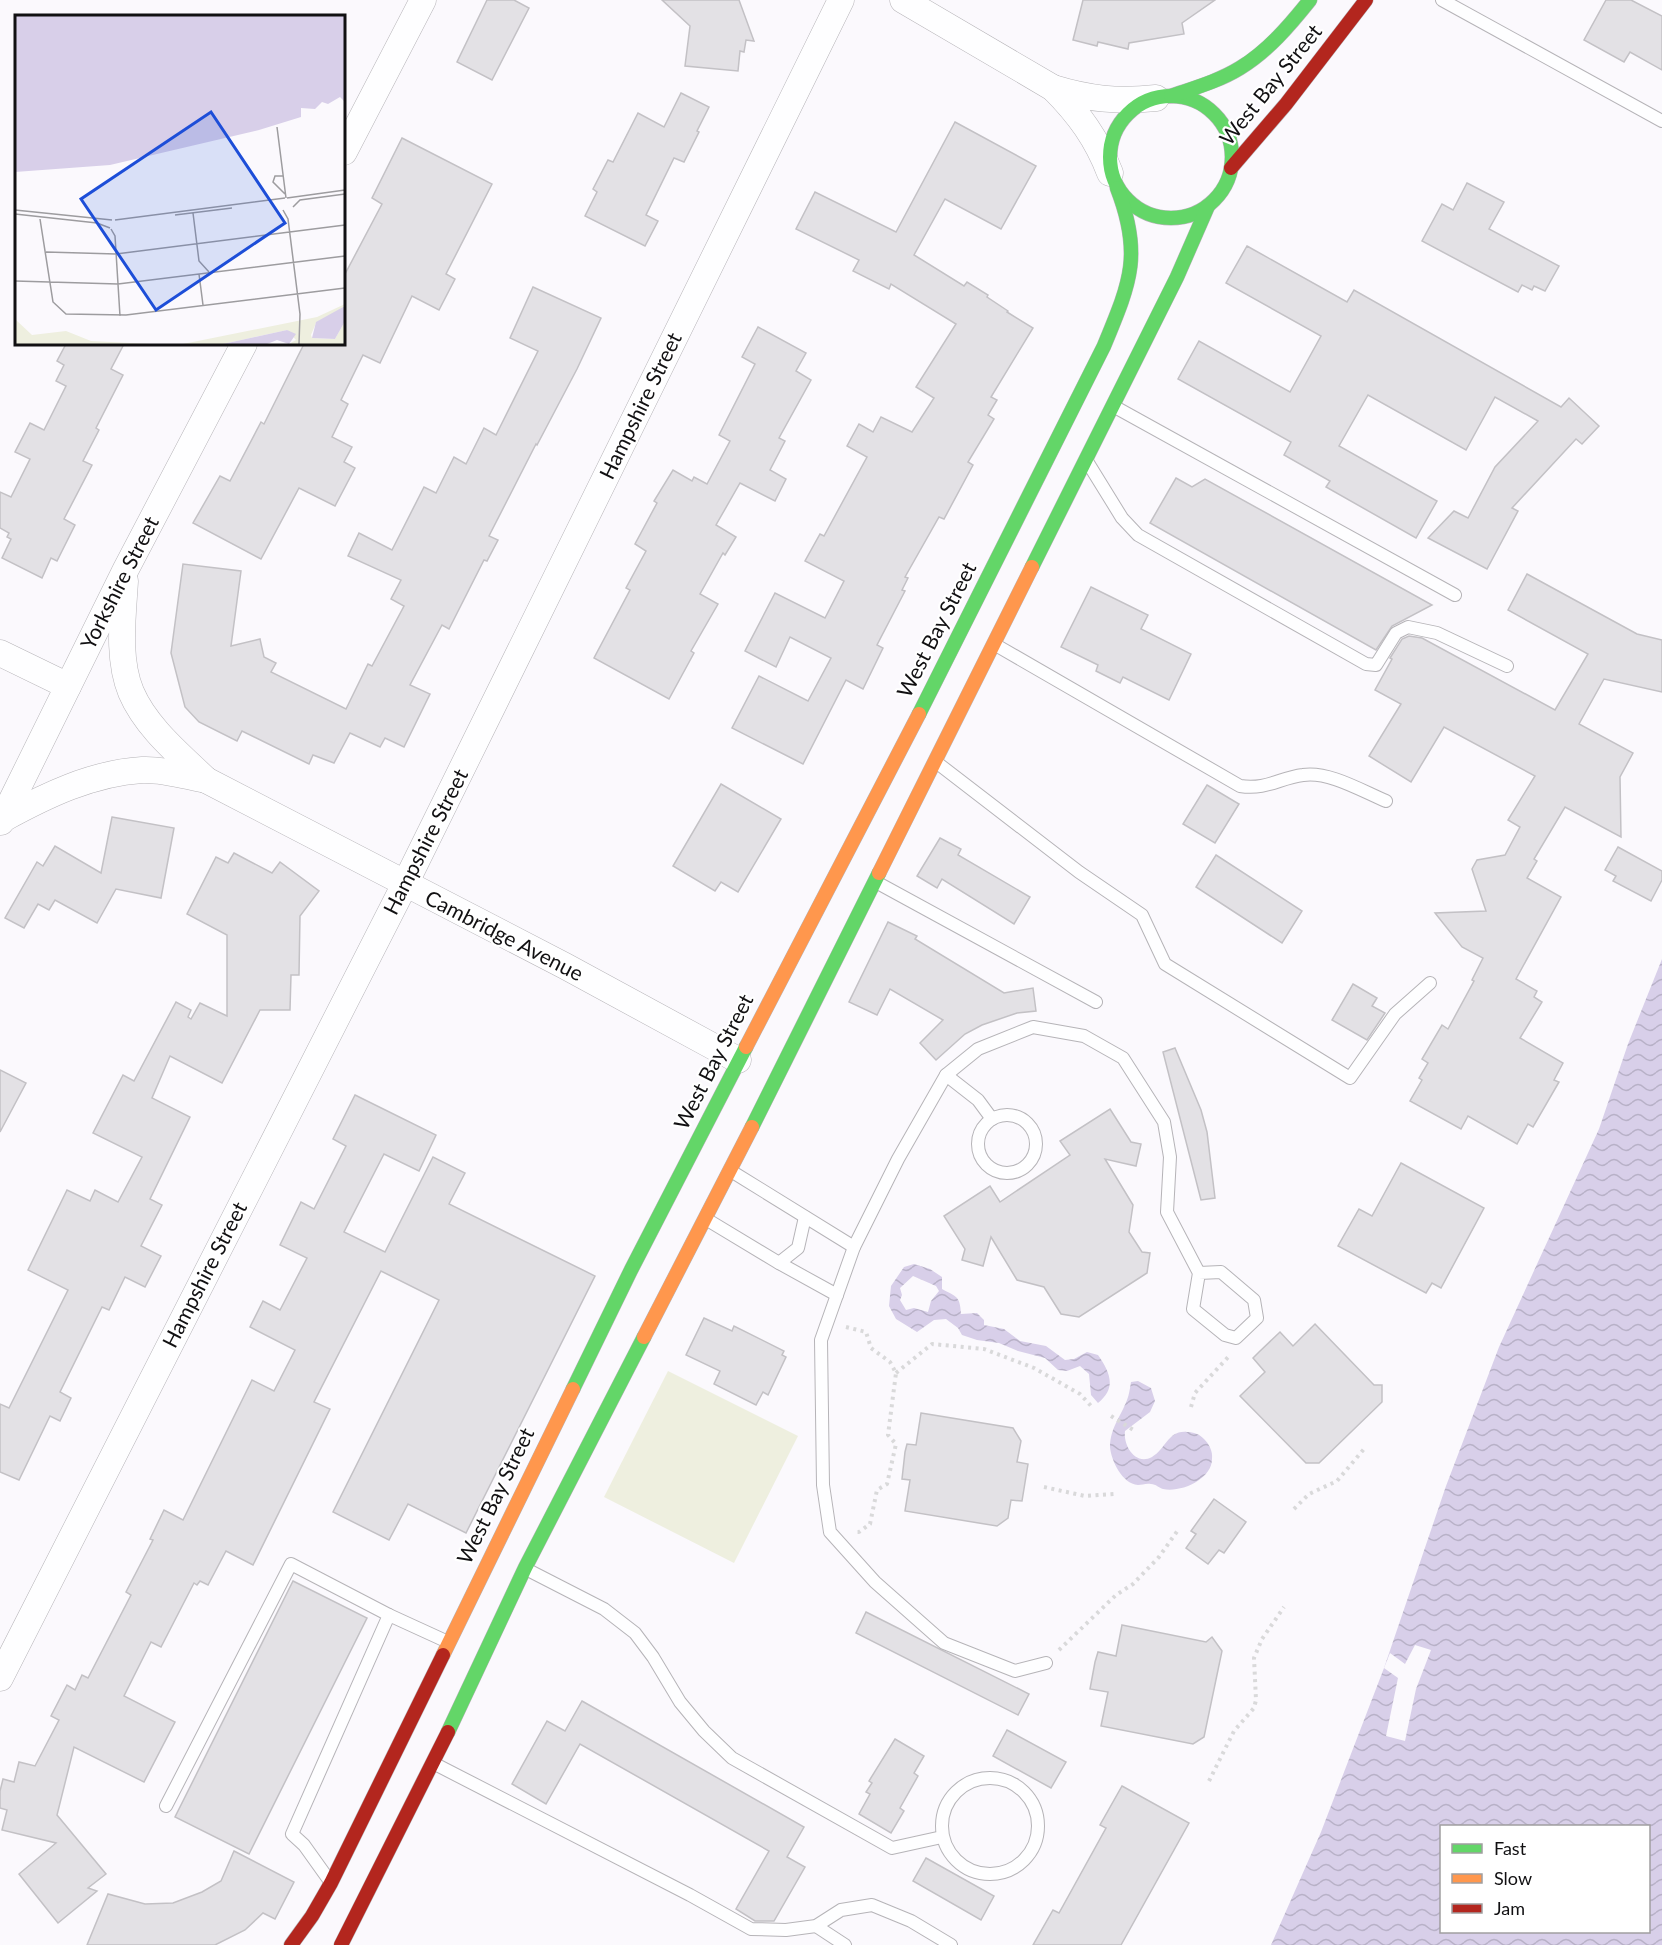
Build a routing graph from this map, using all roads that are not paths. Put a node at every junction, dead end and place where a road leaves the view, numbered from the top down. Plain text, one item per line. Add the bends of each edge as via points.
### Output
1 (423, 0) edge
2 (841, 0) edge
3 (903, 0) edge
4 (1310, 0) edge
5 (1366, 0) edge
6 (1442, 0) edge
7 (1053, 88) junction
8 (1163, 97) junction
9 (1662, 121) edge
10 (345, 150) edge
11 (1231, 168) junction
12 (1114, 180) junction
13 (1208, 206) junction
14 (243, 345) edge
15 (1113, 406) junction
16 (1086, 460) junction
17 (126, 569) junction
18 (1455, 595) dead end
19 (993, 644) junction
20 (0, 653) edge
21 (1507, 666) dead end
22 (68, 686) junction
23 (934, 761) junction
24 (206, 780) junction
25 (1386, 801) dead end
26 (1, 822) edge
27 (874, 881) junction
28 (405, 884) junction
29 (1430, 983) dead end
30 (1096, 1002) dead end
31 (738, 1060) junction
32 (946, 1075) junction
33 (992, 1119) junction
34 (730, 1170) junction
35 (805, 1217) junction
36 (705, 1219) junction
37 (854, 1247) junction
38 (779, 1263) junction
39 (1199, 1273) junction
40 (837, 1295) junction
41 (525, 1568) junction
42 (389, 1615) junction
43 (448, 1642) junction
44 (1046, 1662) road end
45 (0, 1678) edge
46 (433, 1763) junction
47 (166, 1806) dead end
48 (942, 1837) junction
49 (331, 1883) junction
50 (816, 1926) junction
51 (291, 1945) edge
52 (341, 1945) edge
53 (845, 1945) edge
54 (951, 1945) edge

1 - 10 street
2 - 28 street, Hampshire Street
3 - 7 street
4 - 8 main road, West Bay Street via 1255,57 1226,75
5 - 11 main road, West Bay Street
6 - 9 lane
7 - 8 street via 1103,100
7 - 12 street via 1087,126
8 - 11 main road via 1186,98 1201,104 1220,120 1230,143
8 - 12 main road via 1135,108 1119,124 1110,148
11 - 13 main road via 1220,193
12 - 13 main road via 1133,206 1161,218 1189,216
12 - 31 main road, West Bay Street via 1133,246 1131,269 1104,346
13 - 15 main road
14 - 17 street, Yorkshire Street
15 - 16 main road
15 - 18 lane
16 - 19 main road
16 - 21 lane via 1122,518 1138,535 1366,664 1376,664 1396,633 1408,627 1437,633
17 - 22 street, Yorkshire Street
17 - 24 street, Cambridge Avenue via 122,627 130,691 164,740
19 - 23 main road
19 - 25 lane via 1240,786 1256,788 1322,774
20 - 22 street
22 - 26 street, Yorkshire Street
23 - 27 main road
23 - 29 lane via 1142,915 1165,964 1350,1078 1395,1014
24 - 26 street, Cambridge Avenue via 144,770 117,773 47,795
24 - 28 street, Cambridge Avenue
27 - 30 lane
27 - 34 main road
28 - 31 street, Cambridge Avenue
28 - 45 street, Hampshire Street
31 - 43 main road, West Bay Street via 625,1280
32 - 33 lane via 978,1100
32 - 37 lane
32 - 39 lane via 978,1049 1033,1027 1083,1036 1123,1058 1164,1122 1170,1158 1167,1212
33 - 33 lane via 1003,1115 1026,1122 1034,1132 1036,1144 1029,1164 1011,1173 1000,1173 982,1159 979,1137
34 - 35 lane
34 - 36 main road
35 - 37 lane
35 - 38 lane via 798,1248
36 - 38 lane
36 - 41 main road
37 - 40 lane
38 - 40 lane
39 - 39 lane via 1221,1272 1254,1300 1257,1318 1236,1338 1225,1335 1193,1310
40 - 44 lane via 821,1340 823,1485 830,1532 875,1582 944,1643 1015,1671
41 - 46 main road
41 - 48 lane via 604,1609 635,1633 680,1701 732,1758 892,1848
42 - 43 lane
42 - 47 lane via 291,1564
42 - 49 lane via 292,1834
43 - 49 main road, West Bay Street
46 - 50 lane via 751,1929
46 - 52 main road
48 - 48 lane via 944,1811 957,1790 979,1778 1005,1779 1026,1792 1038,1814 1037,1840 1024,1861 1001,1873 975,1872 954,1859
49 - 51 main road, West Bay Street
50 - 53 lane
50 - 54 lane via 841,1910 872,1905 911,1921

